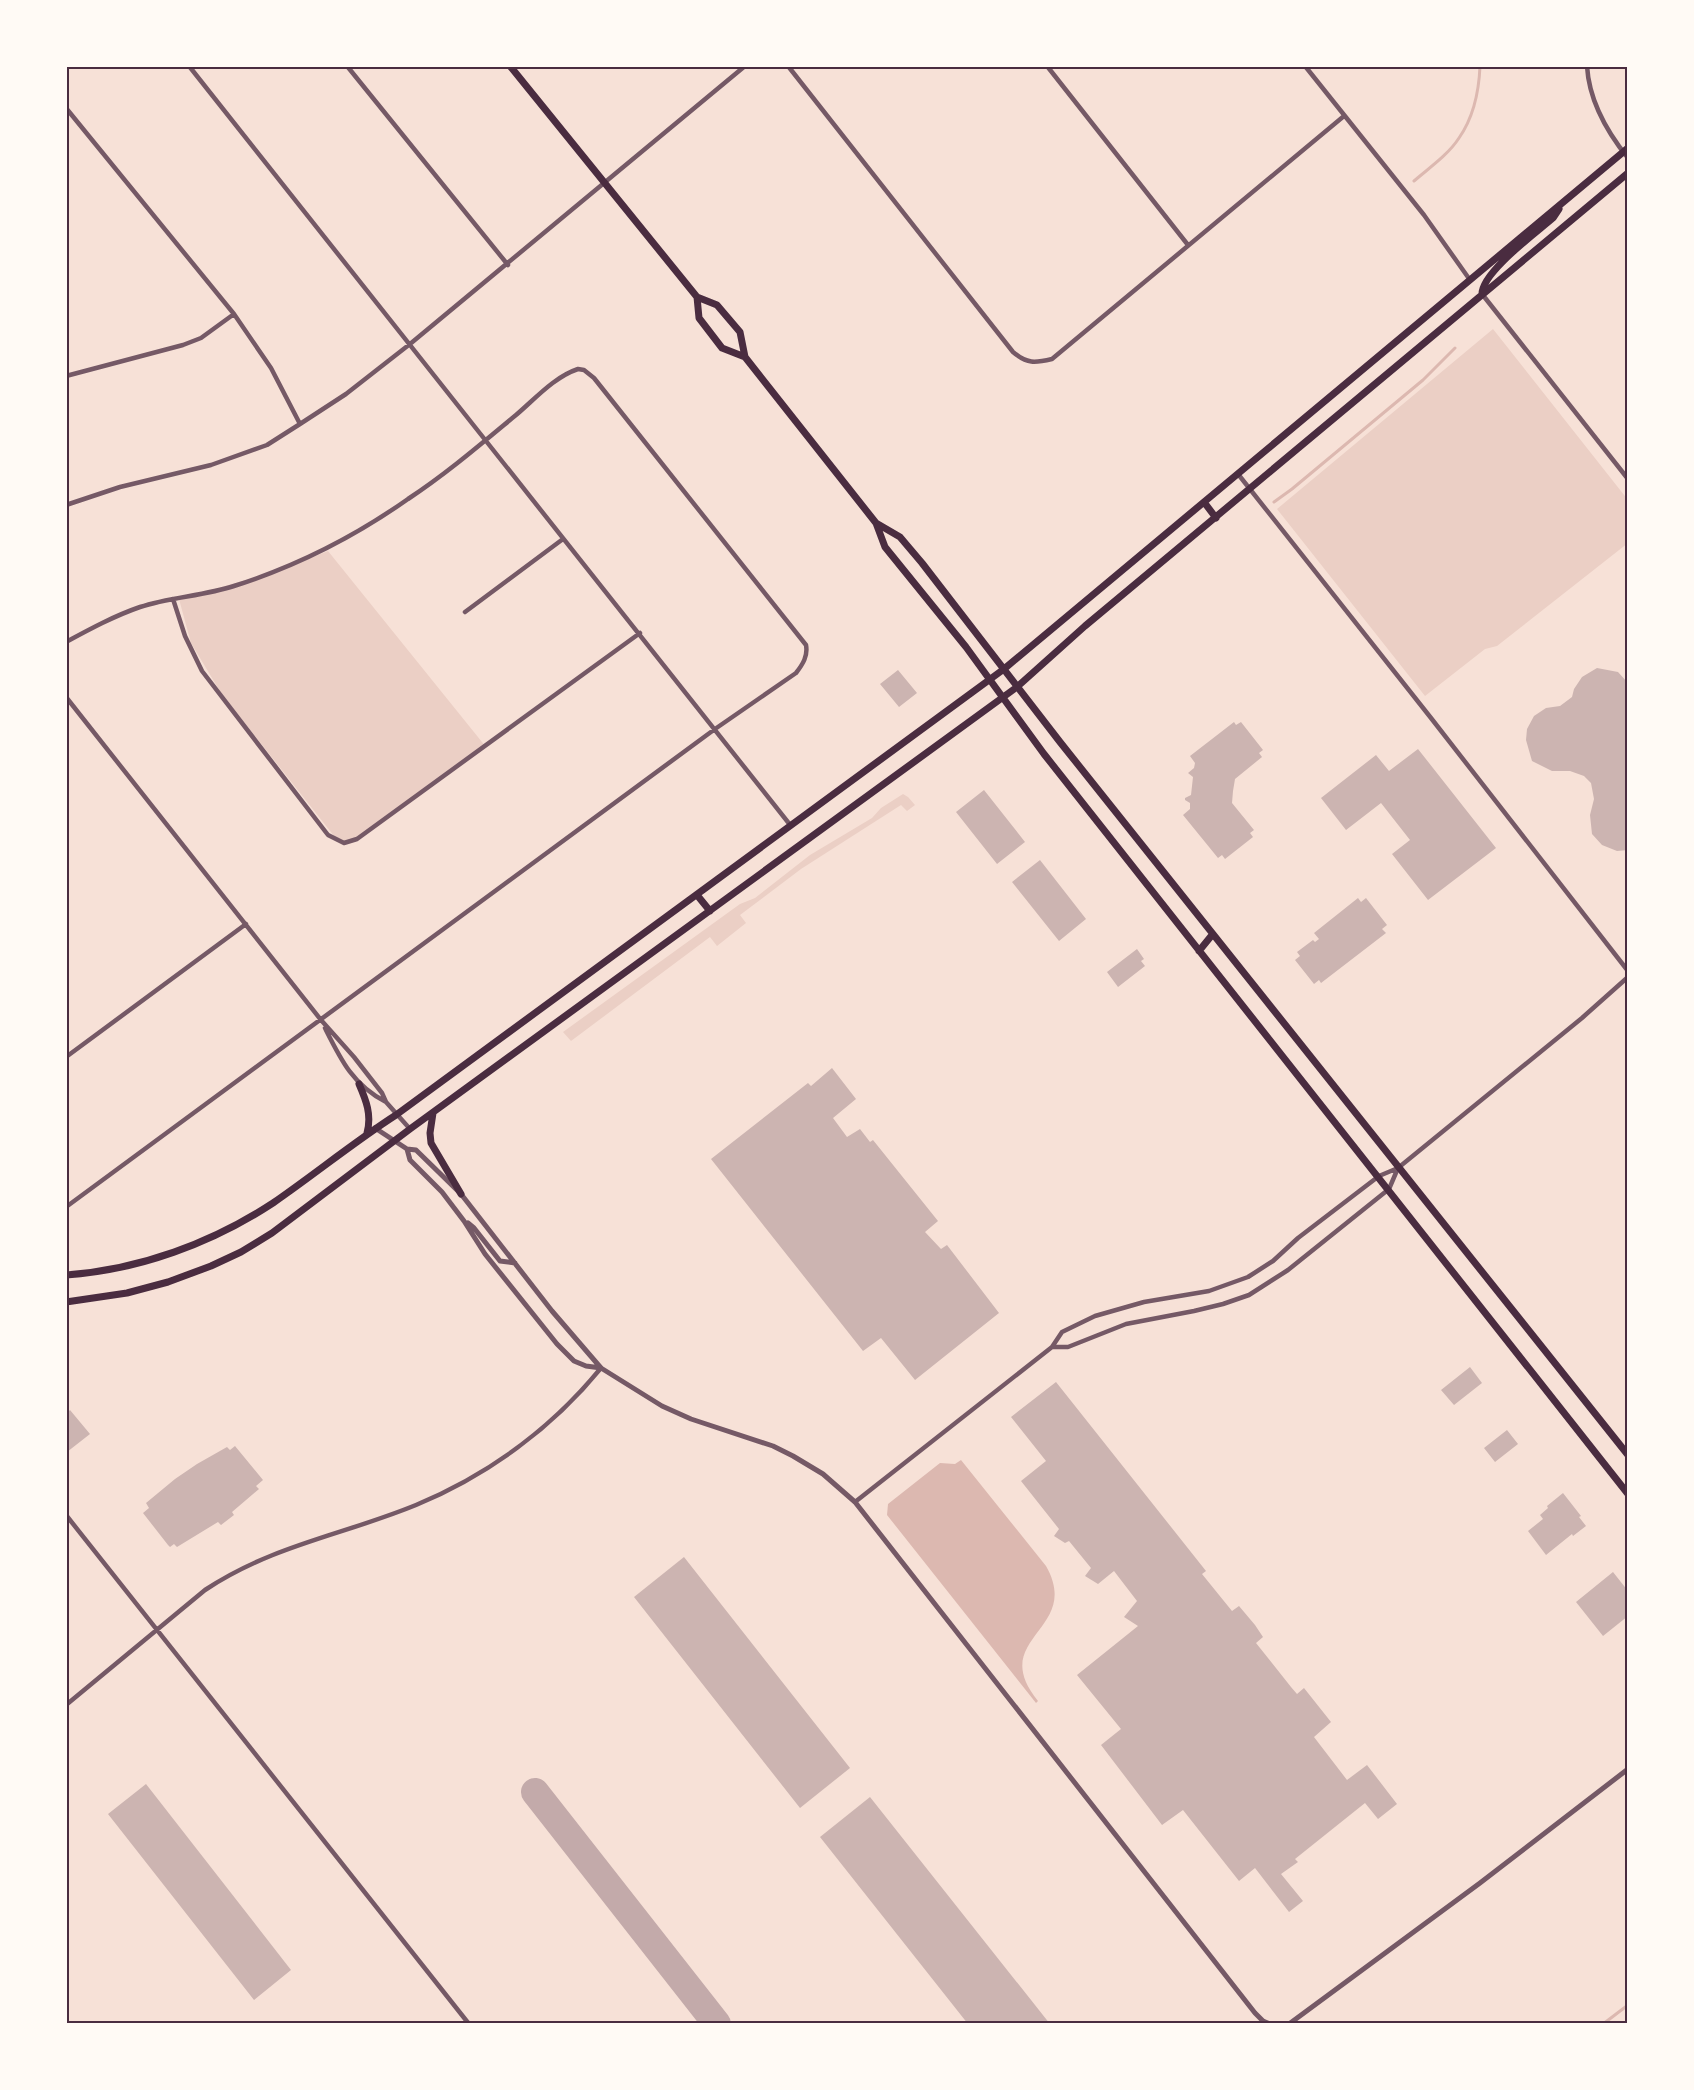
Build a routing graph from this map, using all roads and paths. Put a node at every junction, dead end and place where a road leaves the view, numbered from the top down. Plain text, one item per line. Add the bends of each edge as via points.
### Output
1 (189, 66) edge
2 (347, 66) edge
3 (510, 66) edge
4 (745, 66) edge
5 (788, 66) edge
6 (1047, 66) edge
7 (1305, 66) edge
8 (1587, 66) edge
9 (66, 108) edge
10 (1344, 116) junction
11 (1626, 153) edge
12 (1628, 173) edge
13 (604, 182) junction
14 (1562, 203) junction
15 (1188, 245) junction
16 (508, 265) junction
17 (1470, 280) junction
18 (1482, 294) junction
19 (697, 297) junction
20 (234, 314) junction
21 (410, 344) junction
22 (745, 357) junction
23 (66, 376) edge
24 (300, 424) junction
25 (486, 440) junction
26 (1238, 474) junction
27 (1628, 479) edge
28 (1250, 489) junction
29 (1204, 502) junction
30 (66, 506) edge
31 (1215, 518) junction
32 (876, 523) junction
33 (563, 539) junction
34 (173, 599) junction
35 (465, 612) dead end
36 (639, 633) junction
37 (66, 642) edge
38 (1004, 669) junction
39 (990, 680) junction
40 (1017, 687) junction
41 (66, 697) edge
42 (1003, 697) junction
43 (715, 729) junction
44 (791, 826) junction
45 (697, 895) junction
46 (710, 911) junction
47 (246, 924) junction
48 (1212, 935) junction
49 (1199, 951) junction
50 (1628, 971) edge
51 (1628, 977) edge
52 (321, 1020) junction
53 (66, 1057) edge
54 (359, 1084) junction
55 (386, 1102) junction
56 (433, 1113) junction
57 (396, 1114) junction
58 (375, 1128) junction
59 (410, 1130) junction
60 (367, 1133) junction
61 (395, 1141) junction
62 (407, 1149) junction
63 (1398, 1168) junction
64 (1379, 1176) junction
65 (1389, 1189) junction
66 (461, 1194) junction
67 (66, 1208) edge
68 (464, 1221) junction
69 (515, 1263) junction
70 (66, 1275) edge
71 (66, 1302) edge
72 (1052, 1347) junction
73 (601, 1368) junction
74 (1628, 1455) edge
75 (1628, 1494) edge
76 (855, 1502) junction
77 (66, 1515) edge
78 (158, 1629) junction
79 (66, 1705) edge
80 (1628, 1769) edge
81 (469, 2024) edge
82 (1270, 2024) edge
83 (1289, 2024) edge

1 - 21 street
2 - 16 street
3 - 13 main road
4 - 13 street
5 - 15 street via 1023,360 1033,363 1052,359
6 - 15 street
7 - 10 street
8 - 11 street via 1594,100
9 - 20 street
10 - 15 street
10 - 17 street via 1424,215
11 - 14 main road
12 - 18 main road
13 - 16 street
13 - 19 main road
14 - 17 main road
14 - 18 main road via 1553,218 1493,271 1482,286
16 - 21 street
17 - 26 main road
18 - 27 street
18 - 28 main road
19 - 22 main road via 717,305 740,332
19 - 22 main road via 699,318 722,348
20 - 23 street via 201,338 183,345
20 - 24 street via 271,368
21 - 24 street
21 - 25 street
22 - 32 main road
24 - 30 street via 267,445 211,465 120,487
25 - 33 street
25 - 34 street via 411,498 360,532 308,559 230,587
25 - 43 street via 561,378 578,369 594,378 806,645 807,653 796,673
26 - 28 street
26 - 29 main road
28 - 31 main road
28 - 50 street
29 - 31 main road
29 - 38 main road
31 - 40 main road
32 - 38 main road via 900,537
32 - 39 main road via 885,547
33 - 35 street
33 - 36 street
34 - 36 street via 185,636 209,679 328,835 344,843 357,839
34 - 37 street via 140,607
36 - 43 street
38 - 39 main road
38 - 40 main road
39 - 42 main road
39 - 44 main road
40 - 42 main road
40 - 48 main road
41 - 47 street
42 - 46 main road
42 - 49 main road
43 - 44 street
43 - 52 street
44 - 45 main road
45 - 46 main road
45 - 57 main road
46 - 56 main road
47 - 52 street
47 - 53 street
48 - 49 main road
48 - 63 main road
49 - 64 main road
51 - 63 street
52 - 54 street via 342,1062
52 - 55 street
52 - 67 street
54 - 55 street
54 - 60 main road via 368,1109
55 - 57 street
56 - 59 main road
56 - 66 main road via 431,1143
57 - 58 main road
57 - 59 street
58 - 60 main road
58 - 61 street
59 - 61 main road
60 - 70 main road via 271,1204 227,1229 154,1258
61 - 62 street
61 - 71 main road via 242,1252 168,1282
62 - 66 street via 417,1150
62 - 68 street via 410,1160
63 - 64 street
63 - 65 street
63 - 74 main road
64 - 65 main road
64 - 72 street via 1248,1277 1209,1291 1144,1302 1095,1316 1062,1332
65 - 72 street via 1288,1270 1249,1295 1204,1309 1126,1324 1068,1347
65 - 75 main road
66 - 69 street
68 - 69 street via 500,1261
68 - 73 street via 485,1254 557,1344 574,1361
69 - 73 street
72 - 76 street
73 - 76 street via 662,1406 783,1451 823,1474
73 - 78 street via 528,1439 463,1483 415,1505 254,1562 205,1590
76 - 82 street via 1255,2013
77 - 78 street
78 - 79 street
78 - 81 street
80 - 83 street

